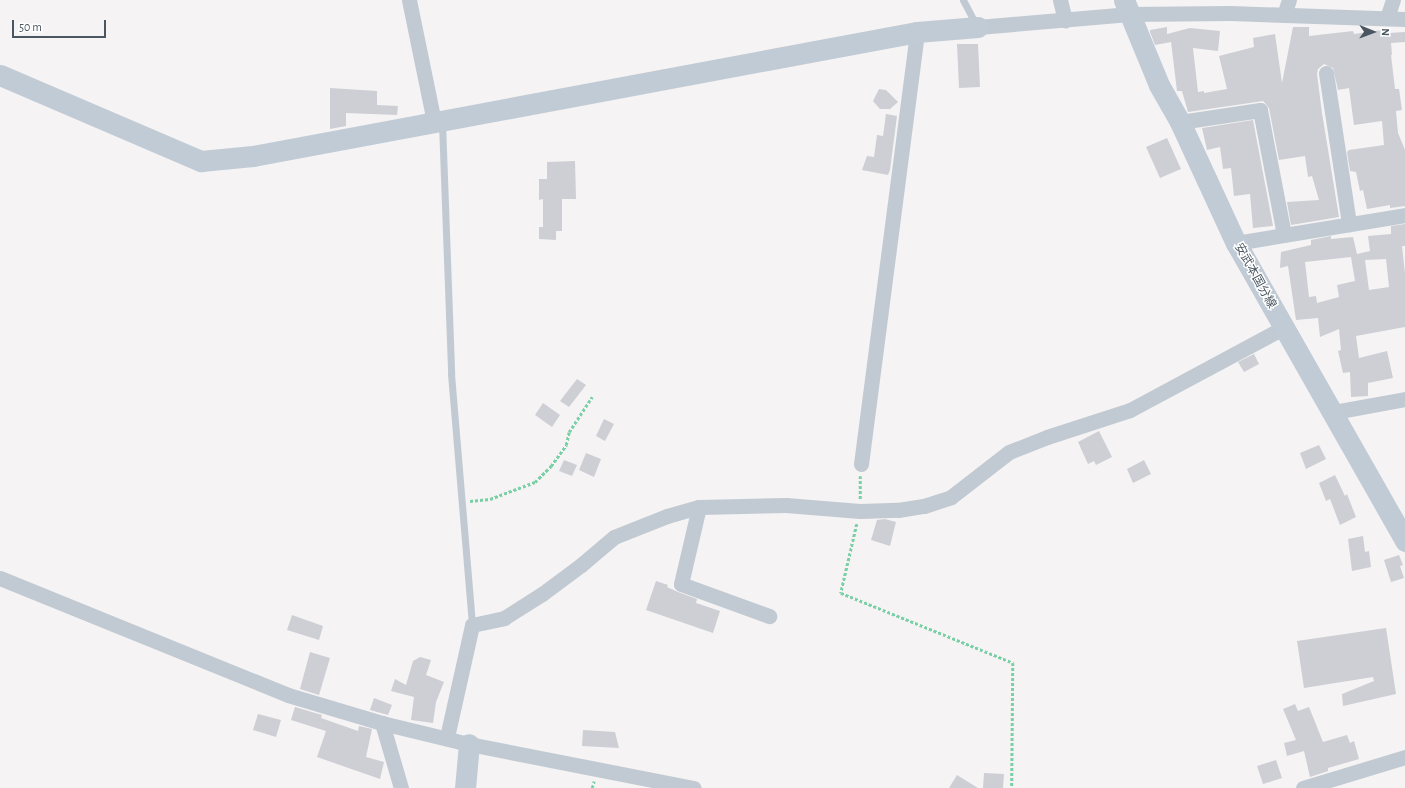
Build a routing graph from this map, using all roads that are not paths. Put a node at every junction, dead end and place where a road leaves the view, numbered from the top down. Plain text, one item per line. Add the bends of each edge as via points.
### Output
1 (409, 0) edge
2 (963, 0) edge
3 (1060, 0) edge
4 (1289, 0) edge
5 (1393, 0) edge
6 (1127, 7) edge
7 (1284, 15) junction
8 (1387, 18) junction
9 (1405, 19) edge
10 (1065, 20) junction
11 (978, 27) junction
12 (917, 32) junction
13 (1326, 74) dead end
14 (0, 76) edge
15 (438, 121) junction
16 (1180, 122) junction
17 (1405, 215) edge
18 (1350, 224) junction
19 (1284, 235) junction
20 (1236, 243) junction
21 (1283, 328) junction
22 (1405, 399) edge
23 (1334, 412) junction
24 (861, 464) road end
25 (699, 507) junction
26 (1405, 541) edge
27 (0, 578) edge
28 (769, 616) dead end
29 (472, 625) junction
30 (382, 722) junction
31 (448, 737) junction
32 (469, 744) junction
33 (1405, 757) edge
34 (401, 788) edge
35 (465, 788) edge
36 (694, 788) edge
37 (1303, 788) edge

1 - 15 street
2 - 11 lane
3 - 10 street
4 - 7 street
5 - 8 street
6 - 7 street
6 - 10 street
6 - 16 street, 安武本国分線 via 1159,85
7 - 8 street
8 - 9 street
10 - 11 street
11 - 12 street
12 - 15 street
12 - 24 street
13 - 18 street
14 - 15 street via 201,161 253,156
15 - 29 lane via 451,374
16 - 19 street via 1260,110
16 - 20 street, 安武本国分線
17 - 18 street
18 - 19 street
19 - 20 street
20 - 21 street, 安武本国分線
21 - 23 street, 安武本国分線
21 - 25 street via 1130,410 1009,452 951,497 924,506 860,511 786,504
22 - 23 street
23 - 26 street, 安武本国分線
25 - 28 street via 681,584
25 - 29 street via 667,516 614,537 553,586 504,618
27 - 30 street via 288,695
29 - 31 street
30 - 31 street
30 - 34 street
31 - 32 street
32 - 35 street
32 - 36 street
33 - 37 street

